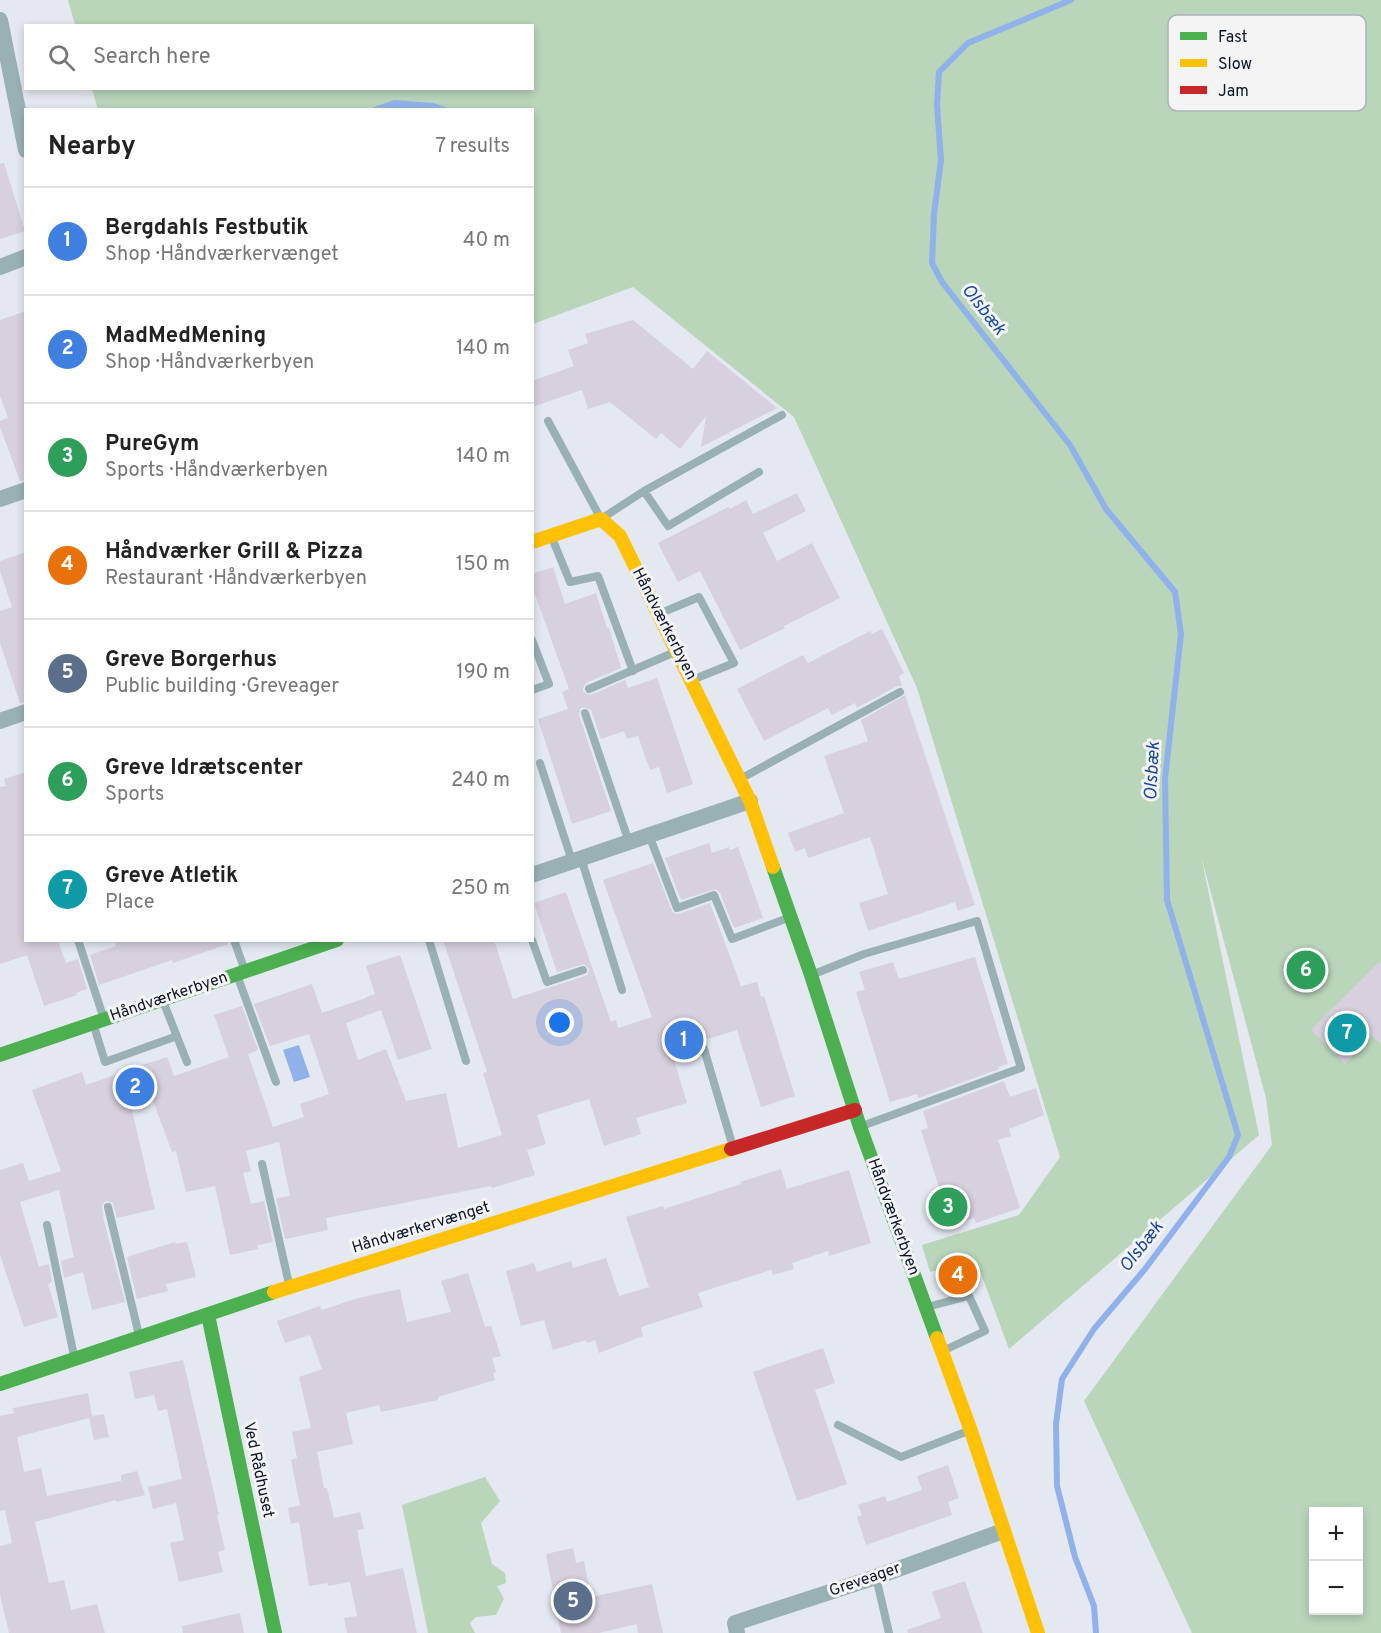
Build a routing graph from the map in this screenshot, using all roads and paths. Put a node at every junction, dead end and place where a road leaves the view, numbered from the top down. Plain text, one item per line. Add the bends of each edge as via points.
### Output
1 (0, 20) edge
2 (24, 140) edge
3 (24, 258) edge
4 (0, 267) edge
5 (782, 415) dead end
6 (548, 421) dead end
7 (759, 472) dead end
8 (24, 491) edge
9 (644, 491) junction
10 (0, 499) edge
11 (601, 519) junction
12 (551, 536) junction
13 (534, 541) edge
14 (658, 615) junction
15 (534, 645) edge
16 (676, 652) junction
17 (633, 671) junction
18 (692, 680) junction
19 (534, 689) edge
20 (589, 689) dead end
21 (900, 692) dead end
22 (24, 713) edge
23 (585, 713) dead end
24 (0, 721) edge
25 (540, 763) dead end
26 (739, 779) junction
27 (750, 801) junction
28 (649, 835) junction
29 (629, 842) junction
30 (577, 860) junction
31 (534, 873) edge
32 (791, 917) junction
33 (79, 942) edge
34 (234, 942) edge
35 (430, 942) edge
36 (533, 942) edge
37 (320, 943) edge
38 (583, 970) dead end
39 (241, 973) junction
40 (811, 975) junction
41 (622, 990) dead end
42 (162, 1000) junction
43 (99, 1021) junction
44 (177, 1036) junction
45 (704, 1049) dead end
46 (0, 1054) edge
47 (187, 1062) dead end
48 (466, 1062) dead end
49 (276, 1082) dead end
50 (855, 1110) junction
51 (860, 1126) junction
52 (733, 1148) junction
53 (262, 1164) dead end
54 (108, 1207) dead end
55 (47, 1225) dead end
56 (289, 1287) junction
57 (926, 1307) junction
58 (208, 1315) junction
59 (139, 1338) junction
60 (942, 1351) junction
61 (74, 1359) junction
62 (2, 1381) edge
63 (838, 1425) dead end
64 (970, 1431) junction
65 (1004, 1531) junction
66 (876, 1578) junction
67 (275, 1633) edge
68 (737, 1633) edge
69 (889, 1633) edge
70 (1038, 1633) edge

1 - 2 street
3 - 4 street
5 - 9 lane
6 - 11 lane
7 - 9 lane via 668,526
8 - 10 street
9 - 11 lane
11 - 12 street
11 - 14 street, Håndværkerbyen via 621,536
12 - 13 street
12 - 17 lane via 570,582 597,576
14 - 16 street, Håndværkerbyen
14 - 18 lane via 699,597 734,663
15 - 19 lane via 549,684
16 - 17 lane
16 - 18 street, Håndværkerbyen
17 - 20 lane
18 - 26 street, Håndværkerbyen
21 - 26 lane
22 - 24 street
23 - 29 lane
25 - 30 lane
26 - 27 street, Håndværkerbyen
27 - 28 street
27 - 32 street, Håndværkerbyen
28 - 29 street
28 - 32 lane via 677,908 714,895 732,939
29 - 30 street
30 - 31 street
30 - 41 lane
32 - 40 street, Håndværkerbyen
33 - 43 lane
34 - 39 lane
35 - 48 lane
36 - 38 lane via 547,982
37 - 39 street, Håndværkerbyen
39 - 42 street, Håndværkerbyen
39 - 49 lane
40 - 50 street, Håndværkerbyen
40 - 51 lane via 864,954 978,921 1021,1068
42 - 43 street, Håndværkerbyen
42 - 44 lane
43 - 44 lane via 105,1062
43 - 46 street, Håndværkerbyen
44 - 47 lane
45 - 52 lane
50 - 51 street, Håndværkerbyen
50 - 52 street, Håndværkervænget
51 - 57 street, Håndværkerbyen
52 - 56 street, Håndværkervænget
53 - 56 lane
54 - 59 lane
55 - 61 lane
56 - 58 street, Håndværkervænget
57 - 60 street, Håndværkerbyen
57 - 60 lane via 969,1296 985,1331
58 - 59 street, Håndværkervænget
58 - 67 street, Ved Rådhuset
59 - 61 street, Håndværkervænget
60 - 64 street, Håndværkerbyen
61 - 62 street, Håndværkervænget
63 - 64 lane via 901,1457
64 - 65 street, Håndværkerbyen
65 - 66 street, Greveager
65 - 70 street, Håndværkerbyen
66 - 68 street, Greveager via 735,1623
66 - 69 lane

